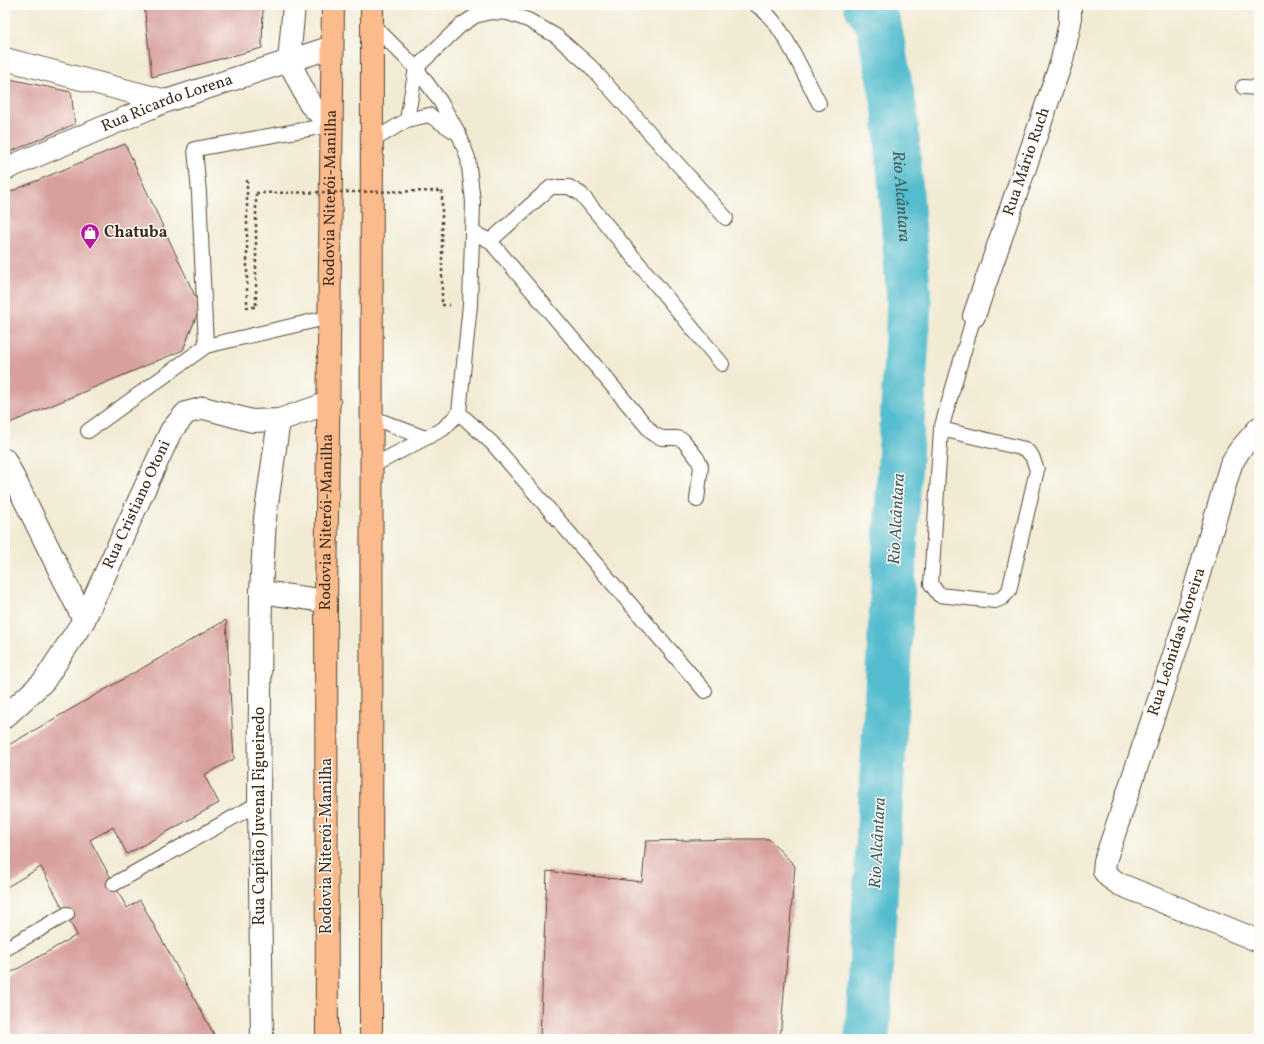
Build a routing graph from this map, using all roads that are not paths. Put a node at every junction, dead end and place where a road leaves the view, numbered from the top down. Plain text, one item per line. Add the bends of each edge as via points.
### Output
1 (294, 5) edge
2 (333, 5) edge
3 (756, 5) edge
4 (1070, 5) edge
5 (502, 9) edge
6 (372, 14) edge
7 (332, 47) junction
8 (5, 59) edge
9 (289, 61) junction
10 (416, 68) junction
11 (1243, 87) dead end
12 (1259, 88) edge
13 (166, 100) junction
14 (819, 103) dead end
15 (407, 120) junction
16 (332, 125) junction
17 (459, 134) junction
18 (372, 141) junction
19 (5, 169) edge
20 (726, 218) dead end
21 (472, 232) junction
22 (490, 241) junction
23 (330, 316) junction
24 (974, 316) joint
25 (206, 346) junction
26 (722, 364) dead end
27 (329, 403) junction
28 (459, 413) junction
29 (372, 417) junction
30 (279, 420) junction
31 (1259, 428) edge
32 (942, 429) junction
33 (88, 431) dead end
34 (425, 438) junction
35 (5, 460) edge
36 (372, 466) junction
37 (697, 500) dead end
38 (261, 592) junction
39 (326, 600) junction
40 (84, 620) junction
41 (705, 691) dead end
42 (5, 717) edge
43 (259, 804) junction
44 (114, 884) dead end
45 (66, 914) dead end
46 (1259, 941) edge
47 (5, 949) edge
48 (262, 1039) edge
49 (327, 1039) edge
50 (371, 1039) edge

1 - 9 street
2 - 7 highway, Rodovia Niterói-Manilha
3 - 14 lane via 778,26
4 - 24 street, Rua Mário Ruch via 1070,24 1062,60
5 - 10 lane via 475,16 460,26
5 - 20 lane via 556,36 590,66
6 - 10 lane
6 - 18 highway
7 - 9 street, Rua Ricardo Lorena
7 - 16 highway, Rodovia Niterói-Manilha
8 - 13 street
9 - 13 street, Rua Ricardo Lorena
9 - 16 street via 310,104
10 - 15 lane
10 - 17 lane via 440,101
11 - 12 lane
13 - 19 street, Rua Ricardo Lorena
15 - 17 lane via 429,115
15 - 18 lane
16 - 23 highway, Rodovia Niterói-Manilha
16 - 25 lane via 195,149
17 - 21 lane via 468,158 473,202
18 - 29 highway
21 - 22 lane
21 - 28 lane via 470,305
22 - 26 lane via 551,187 569,187 581,194
22 - 37 lane via 649,429 662,438 683,440 690,447 701,466
23 - 25 lane
23 - 27 highway, Rodovia Niterói-Manilha
24 - 32 lane
25 - 33 lane
27 - 30 street, Rua Cristiano Otoni
27 - 39 highway, Rodovia Niterói-Manilha
28 - 34 lane via 443,429
28 - 41 lane via 492,443
29 - 34 lane
29 - 36 highway
30 - 38 street, Rua Capitão Juvenal Figueiredo via 265,518
30 - 40 street, Rua Cristiano Otoni via 252,421 204,408 186,413 171,430
31 - 46 street, Rua Leônidas Moreira via 1231,464 1184,625 1104,870 1119,884
32 - 32 lane via 1025,449 1032,456 1037,470 1009,590 995,601 939,595 931,584
34 - 36 lane
35 - 40 street
36 - 50 highway
38 - 39 street
38 - 43 street, Rua Capitão Juvenal Figueiredo
39 - 49 highway, Rodovia Niterói-Manilha
40 - 42 street, Rua Cristiano Otoni via 44,681
43 - 44 lane
43 - 48 street, Rua Capitão Juvenal Figueiredo
45 - 47 lane

